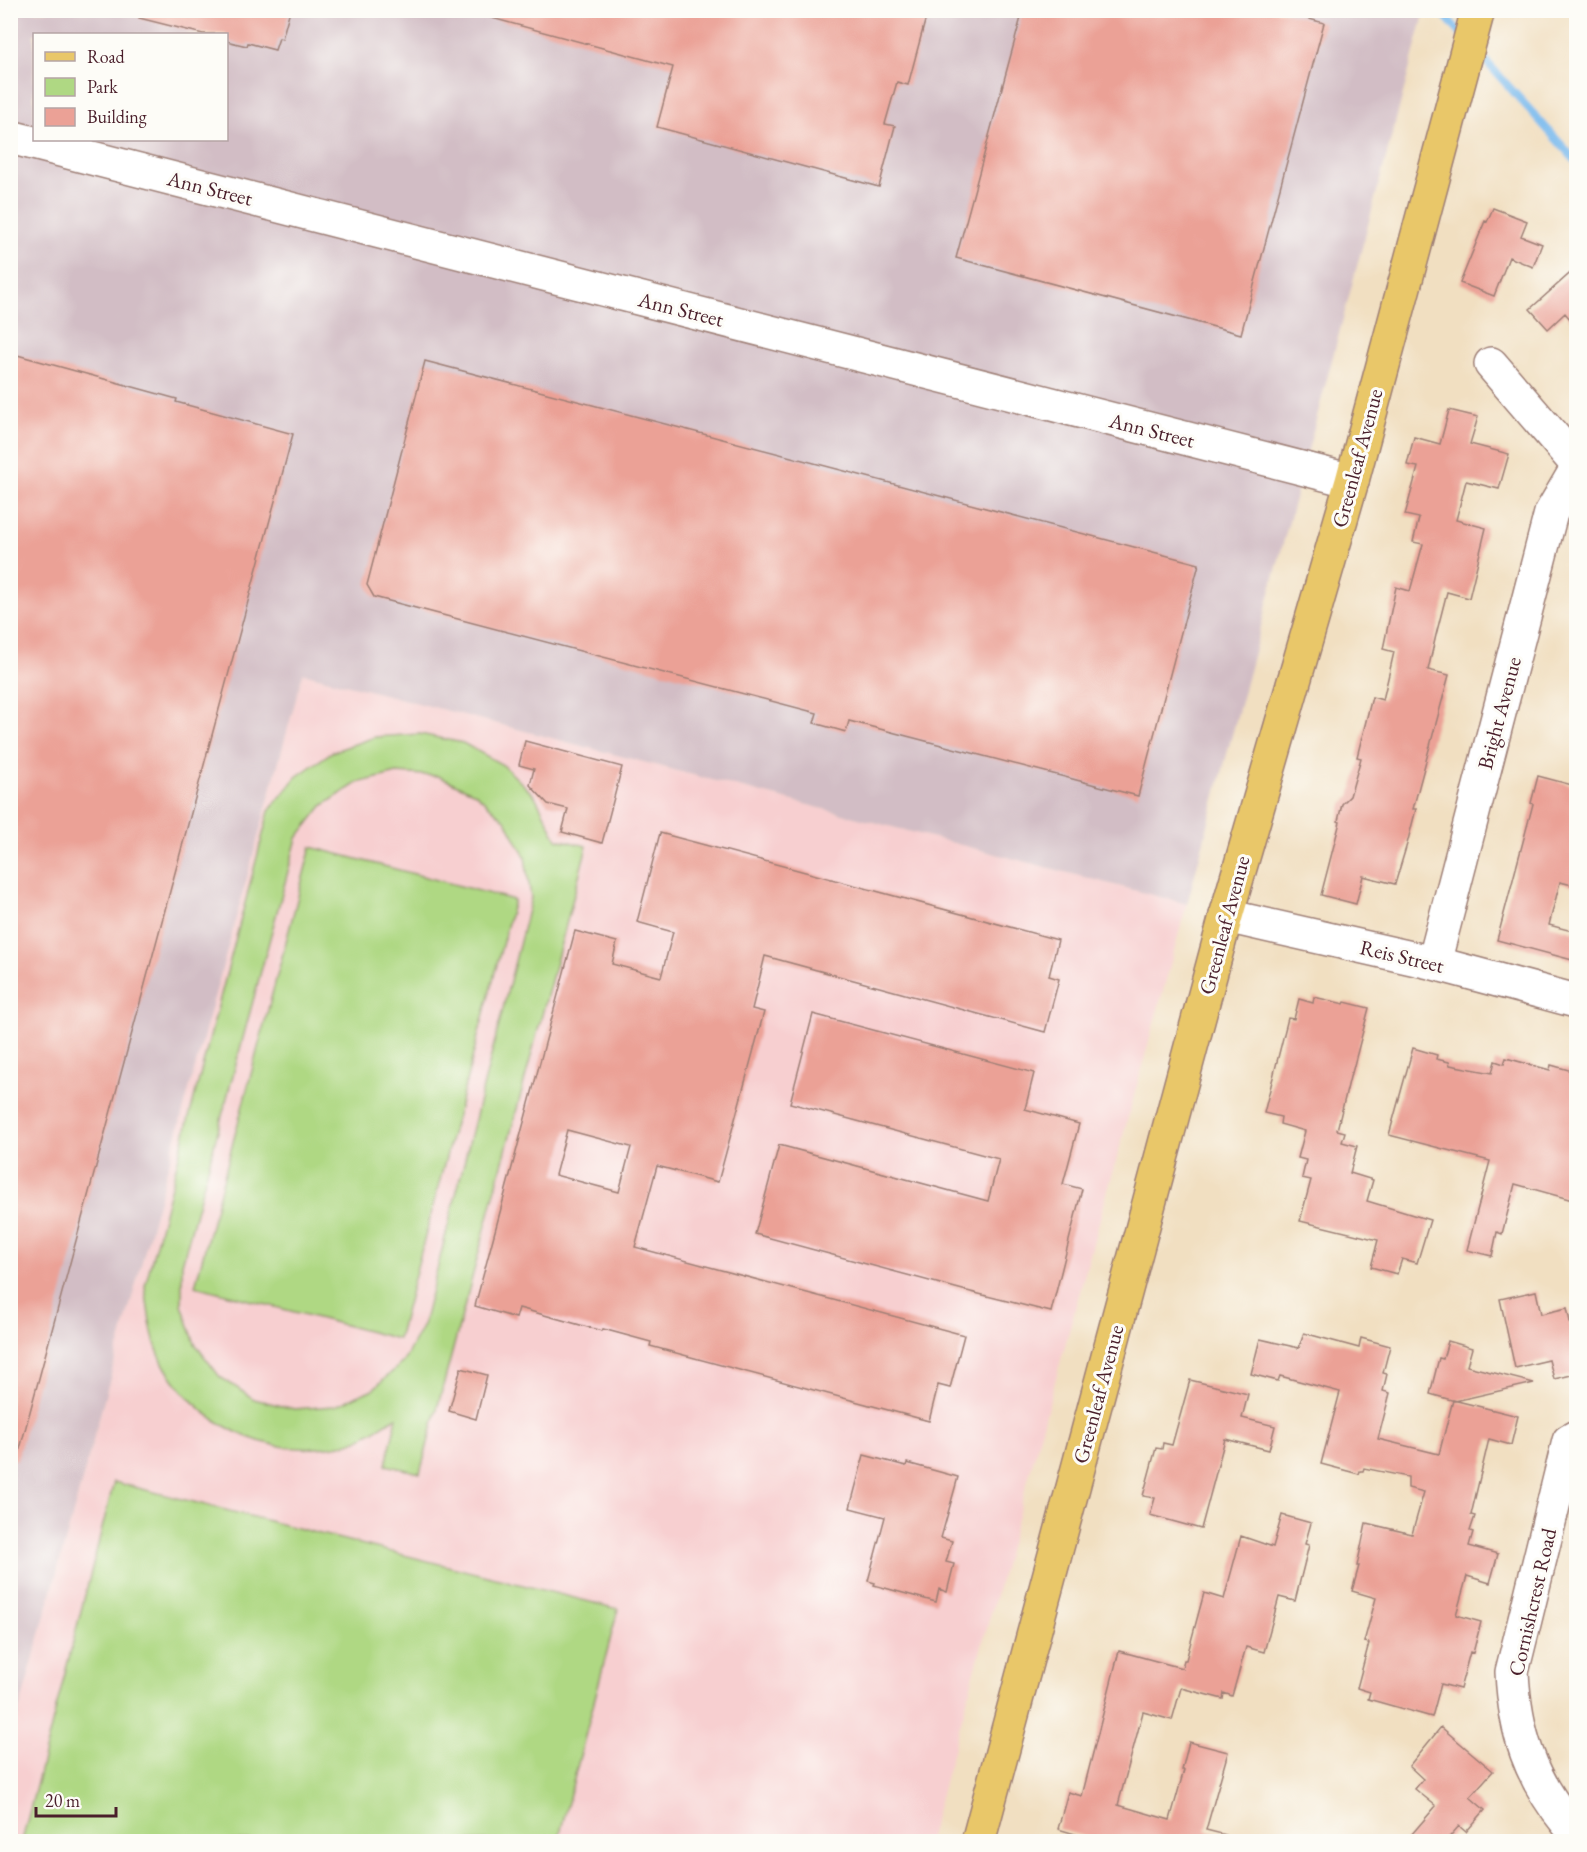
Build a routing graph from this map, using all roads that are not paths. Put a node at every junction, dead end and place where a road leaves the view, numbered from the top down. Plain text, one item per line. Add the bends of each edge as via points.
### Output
1 (1478, 10) edge
2 (10, 137) edge
3 (1491, 364) dead end
4 (1576, 463) edge
5 (1576, 470) edge
6 (1352, 481) junction
7 (1226, 916) junction
8 (1434, 963) junction
9 (1576, 1001) edge
10 (1573, 1439) edge
11 (1565, 1832) edge
12 (978, 1842) edge

1 - 6 main road, Greenleaf Avenue
2 - 6 street, Ann Street
3 - 4 street
5 - 8 street, Bright Avenue via 1551,513
6 - 7 main road, Greenleaf Avenue
7 - 8 street, Reis Street
7 - 12 main road, Greenleaf Avenue
8 - 9 street, Reis Street
10 - 11 street, Cornishcrest Road via 1512,1672 1519,1730 1537,1780

